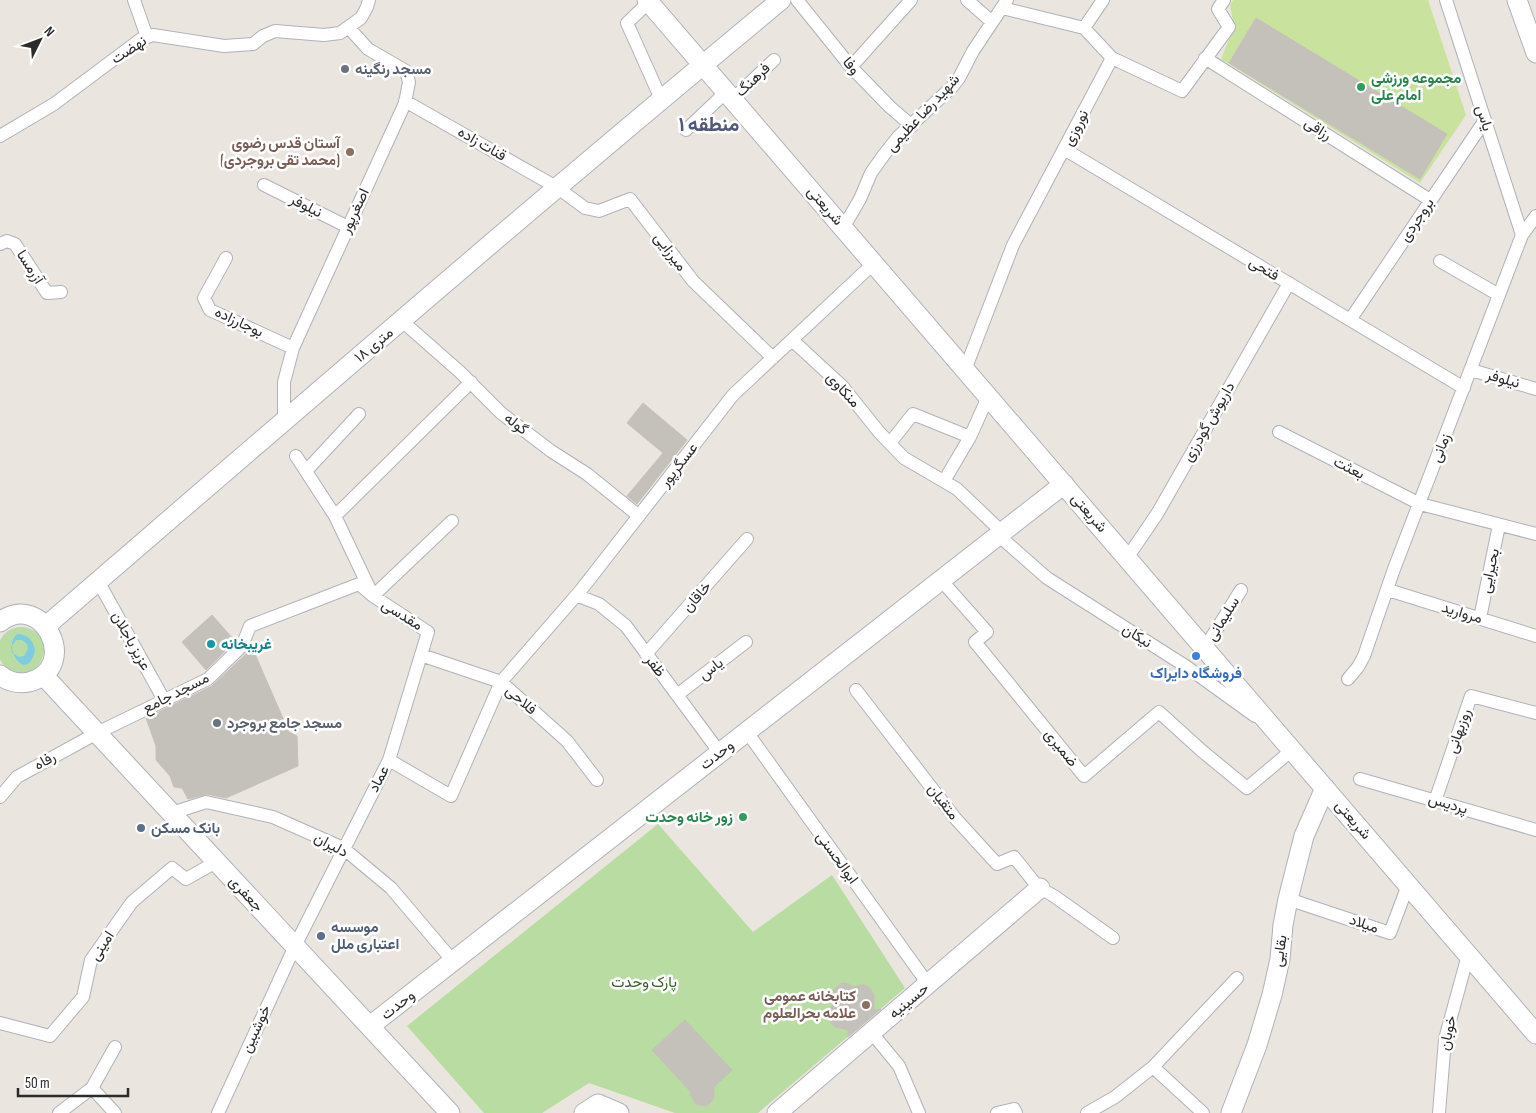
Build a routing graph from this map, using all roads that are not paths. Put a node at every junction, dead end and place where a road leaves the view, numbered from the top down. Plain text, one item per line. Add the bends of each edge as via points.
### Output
1 (134, 0) edge
2 (369, 0) edge
3 (780, 0) edge
4 (797, 0) edge
5 (911, 0) edge
6 (966, 0) edge
7 (1103, 0) edge
8 (1224, 0) edge
9 (1446, 0) edge
10 (1517, 0) edge
11 (648, 1) edge
12 (1005, 4) edge
13 (992, 22) junction
14 (349, 28) junction
15 (1084, 28) junction
16 (147, 37) junction
17 (1536, 51) edge
18 (1112, 58) junction
19 (1205, 58) junction
20 (774, 60) dead end
21 (703, 64) junction
22 (851, 67) junction
23 (729, 96) junction
24 (662, 100) junction
25 (405, 101) junction
26 (1485, 120) junction
27 (912, 126) junction
28 (686, 130) dead end
29 (0, 136) edge
30 (1064, 150) junction
31 (264, 185) dead end
32 (558, 188) junction
33 (1430, 200) junction
34 (1536, 216) edge
35 (348, 227) junction
36 (843, 228) junction
37 (1522, 235) junction
38 (0, 244) edge
39 (226, 258) dead end
40 (1440, 261) dead end
41 (874, 264) junction
42 (1289, 283) junction
43 (61, 292) dead end
44 (1499, 295) junction
45 (1350, 320) junction
46 (402, 321) junction
47 (792, 340) junction
48 (293, 348) junction
49 (773, 358) junction
50 (966, 370) junction
51 (1470, 370) junction
52 (471, 382) junction
53 (1464, 388) junction
54 (1536, 388) edge
55 (988, 397) junction
56 (359, 414) dead end
57 (284, 421) junction
58 (1279, 432) dead end
59 (970, 437) junction
60 (890, 443) junction
61 (296, 456) dead end
62 (306, 471) junction
63 (944, 481) junction
64 (1064, 484) junction
65 (1420, 504) junction
66 (335, 516) junction
67 (639, 516) junction
68 (452, 521) dead end
69 (1499, 524) junction
70 (1000, 534) junction
71 (1536, 534) edge
72 (747, 539) dead end
73 (1127, 558) junction
74 (941, 580) junction
75 (98, 581) junction
76 (1241, 590) dead end
77 (1388, 590) junction
78 (373, 596) junction
79 (576, 597) junction
80 (1480, 618) junction
81 (0, 622) edge
82 (46, 626) junction
83 (1536, 636) edge
84 (746, 642) dead end
85 (1205, 648) junction
86 (646, 654) junction
87 (421, 655) junction
88 (0, 675) edge
89 (43, 675) junction
90 (1348, 680) dead end
91 (501, 682) junction
92 (856, 690) dead end
93 (677, 695) junction
94 (164, 700) junction
95 (1536, 713) edge
96 (746, 732) junction
97 (97, 733) junction
98 (1278, 734) junction
99 (1292, 750) junction
100 (720, 753) junction
101 (389, 760) junction
102 (1360, 779) dead end
103 (597, 780) dead end
104 (1325, 788) junction
105 (0, 797) edge
106 (1435, 801) junction
107 (172, 813) junction
108 (1536, 830) edge
109 (343, 848) junction
110 (216, 862) junction
111 (1408, 885) junction
112 (1040, 888) junction
113 (1288, 899) junction
114 (1114, 938) dead end
115 (295, 946) junction
116 (1468, 955) junction
117 (454, 961) junction
118 (1236, 978) dead end
119 (928, 984) junction
120 (0, 1023) edge
121 (370, 1026) junction
122 (1534, 1030) edge
123 (872, 1033) junction
124 (115, 1047) dead end
125 (1153, 1067) junction
126 (92, 1088) junction
127 (58, 1113) edge
128 (115, 1113) edge
129 (218, 1113) edge
130 (450, 1113) edge
131 (584, 1113) edge
132 (619, 1113) edge
133 (777, 1113) edge
134 (919, 1113) edge
135 (996, 1113) edge
136 (1016, 1113) edge
137 (1088, 1113) edge
138 (1203, 1113) edge
139 (1231, 1113) edge
140 (1438, 1113) edge

1 - 16 street
2 - 14 street via 361,18
3 - 21 street, ۱۸ متری
4 - 22 street, وفا
5 - 22 street
6 - 13 street
7 - 15 street
8 - 19 street via 1218,9 1229,26
9 - 26 street, یاس
10 - 17 street
11 - 21 street, شریعتی
11 - 24 street via 628,23
12 - 13 street, شهید رضا عظیمی
12 - 15 street
13 - 27 street, شهید رضا عظیمی via 952,87
14 - 16 street, نهضت via 324,35 275,31 253,44 224,46 154,35
14 - 25 street, اصغرپور via 368,49 406,71 409,82
15 - 18 street
16 - 29 street, نهضت via 54,104
18 - 19 street via 1182,91
18 - 30 street, نوروزی
19 - 33 street, رزاقی
20 - 23 street, فرهنگ
21 - 23 street, شریعتی
21 - 24 street, ۱۸ متری
22 - 27 street, وفا
23 - 28 street, فرهنگ
23 - 36 street, شریعتی
24 - 32 street, ۱۸ متری
25 - 32 street, قنات زاده
25 - 35 street, اصغرپور
26 - 33 street, بروجردی
26 - 37 street, یاس
27 - 36 street, شهید رضا عظیمی via 898,137 871,173
30 - 42 street, فتحی
30 - 50 street, نوروزی via 1013,245
31 - 35 street, نیلوفر
32 - 46 street, ۱۸ متری
32 - 49 street, میرزایی via 585,208 599,211 630,199 693,281
33 - 45 street, بروجردی
34 - 37 street, زمانی
35 - 48 street, اصغرپور
36 - 41 street, شریعتی
37 - 44 street, زمانی
38 - 43 street, آزرمسا via 7,241 15,244 47,293
39 - 48 street, بوجارزاده via 204,298 210,310
40 - 44 street
41 - 47 street, عسگرپور
41 - 50 street, شریعتی
42 - 45 street, فتحی
42 - 73 street, داریوش گودرزی via 1157,514
44 - 51 street, زمانی
45 - 53 street, فتحی
46 - 52 street, گوله
46 - 57 street, ۱۸ متری
47 - 49 street, عسگرپور
47 - 60 street, منکاوی via 843,387
48 - 57 street, اصغرپور via 284,382
49 - 67 street, عسگرپور via 733,395
50 - 55 street, شریعتی
51 - 53 street, زمانی
51 - 54 street, نیلوفر
52 - 66 street
52 - 67 street, گوله via 501,413 587,474
53 - 65 street, زمانی
55 - 59 street
55 - 64 street, شریعتی
56 - 62 street
57 - 75 street, ۱۸ متری
58 - 65 street, بعثت
59 - 60 street via 913,414
59 - 63 street
60 - 63 street, منکاوی via 904,458
61 - 62 street, مقدسی
62 - 66 street, مقدسی
63 - 70 street, منکاوی
64 - 70 street, وحدت
64 - 73 street, شریعتی
65 - 69 street
65 - 77 street, زمانی
66 - 78 street, مقدسی
67 - 79 street, عسگرپور
68 - 78 street
69 - 71 street
69 - 80 street, بحیرایی
70 - 74 street, وحدت
70 - 98 street, نیکان via 1047,578 1187,667
72 - 86 street, خاقان
73 - 85 street, شریعتی
74 - 96 street, وحدت
74 - 99 street, ضمیری via 987,632 975,642 1084,776 1159,712 1247,788
75 - 82 street, ۱۸ متری
75 - 94 street, عزیز باجلان
76 - 85 street, سلیمانی
77 - 80 street, مروارید
77 - 90 street, زمانی via 1364,656
78 - 87 street, مقدسی via 428,632
78 - 94 street, مسجد جامع via 359,584 250,626 242,646 208,679
79 - 86 street, ظفر via 599,604 619,620
79 - 91 street, عسگرپور
80 - 83 street, مروارید
81 - 82 street via 21,615 30,616
82 - 89 street via 55,646 50,667
84 - 93 street, یاس
85 - 98 street, شریعتی
86 - 93 street, ظفر
87 - 91 street, فلاحی
87 - 101 street, مقدسی
88 - 89 street via 24,683
89 - 97 street, جعفری
91 - 101 street, عماد via 451,796
91 - 103 street, فلاحی via 567,741
92 - 112 street, متقیان via 955,818 997,864 1014,857
93 - 100 street, ظفر
94 - 97 street, مسجد جامع
95 - 106 street, روزبهانی via 1471,696
96 - 100 street, وحدت
96 - 119 street, ابوالحسنی
97 - 105 street, رفاه via 17,777
97 - 107 street, جعفری
98 - 99 street, شریعتی
99 - 104 street, شریعتی
100 - 117 street, وحدت
101 - 109 street, عماد
102 - 106 street, پردیس
104 - 111 street, شریعتی
104 - 113 street, بقایی via 1304,836
106 - 108 street, پردیس
107 - 109 street, دلیران via 206,802 273,817
107 - 110 street, جعفری
109 - 115 street, عماد
109 - 117 street, دلیران via 391,888
110 - 115 street, جعفری
110 - 120 street, امینی via 186,879 172,868 132,902 91,960 83,997 50,1036
111 - 113 street, میلاد via 1390,933
111 - 116 street, شریعتی
112 - 114 street
112 - 119 street, حسینیه
113 - 139 street, بقایی via 1272,996
115 - 121 street, جعفری
115 - 129 street, خوشبین
116 - 122 street, شریعتی
116 - 140 street, خوبان via 1445,1039
117 - 121 street, وحدت
118 - 125 street
119 - 123 street, حسینیه
121 - 130 street, جعفری
123 - 133 street, حسینیه
123 - 134 street via 899,1066
124 - 126 street
125 - 137 street
125 - 138 street
126 - 127 street
126 - 128 street
131 - 132 street via 598,1104
135 - 136 street via 1014,1109

